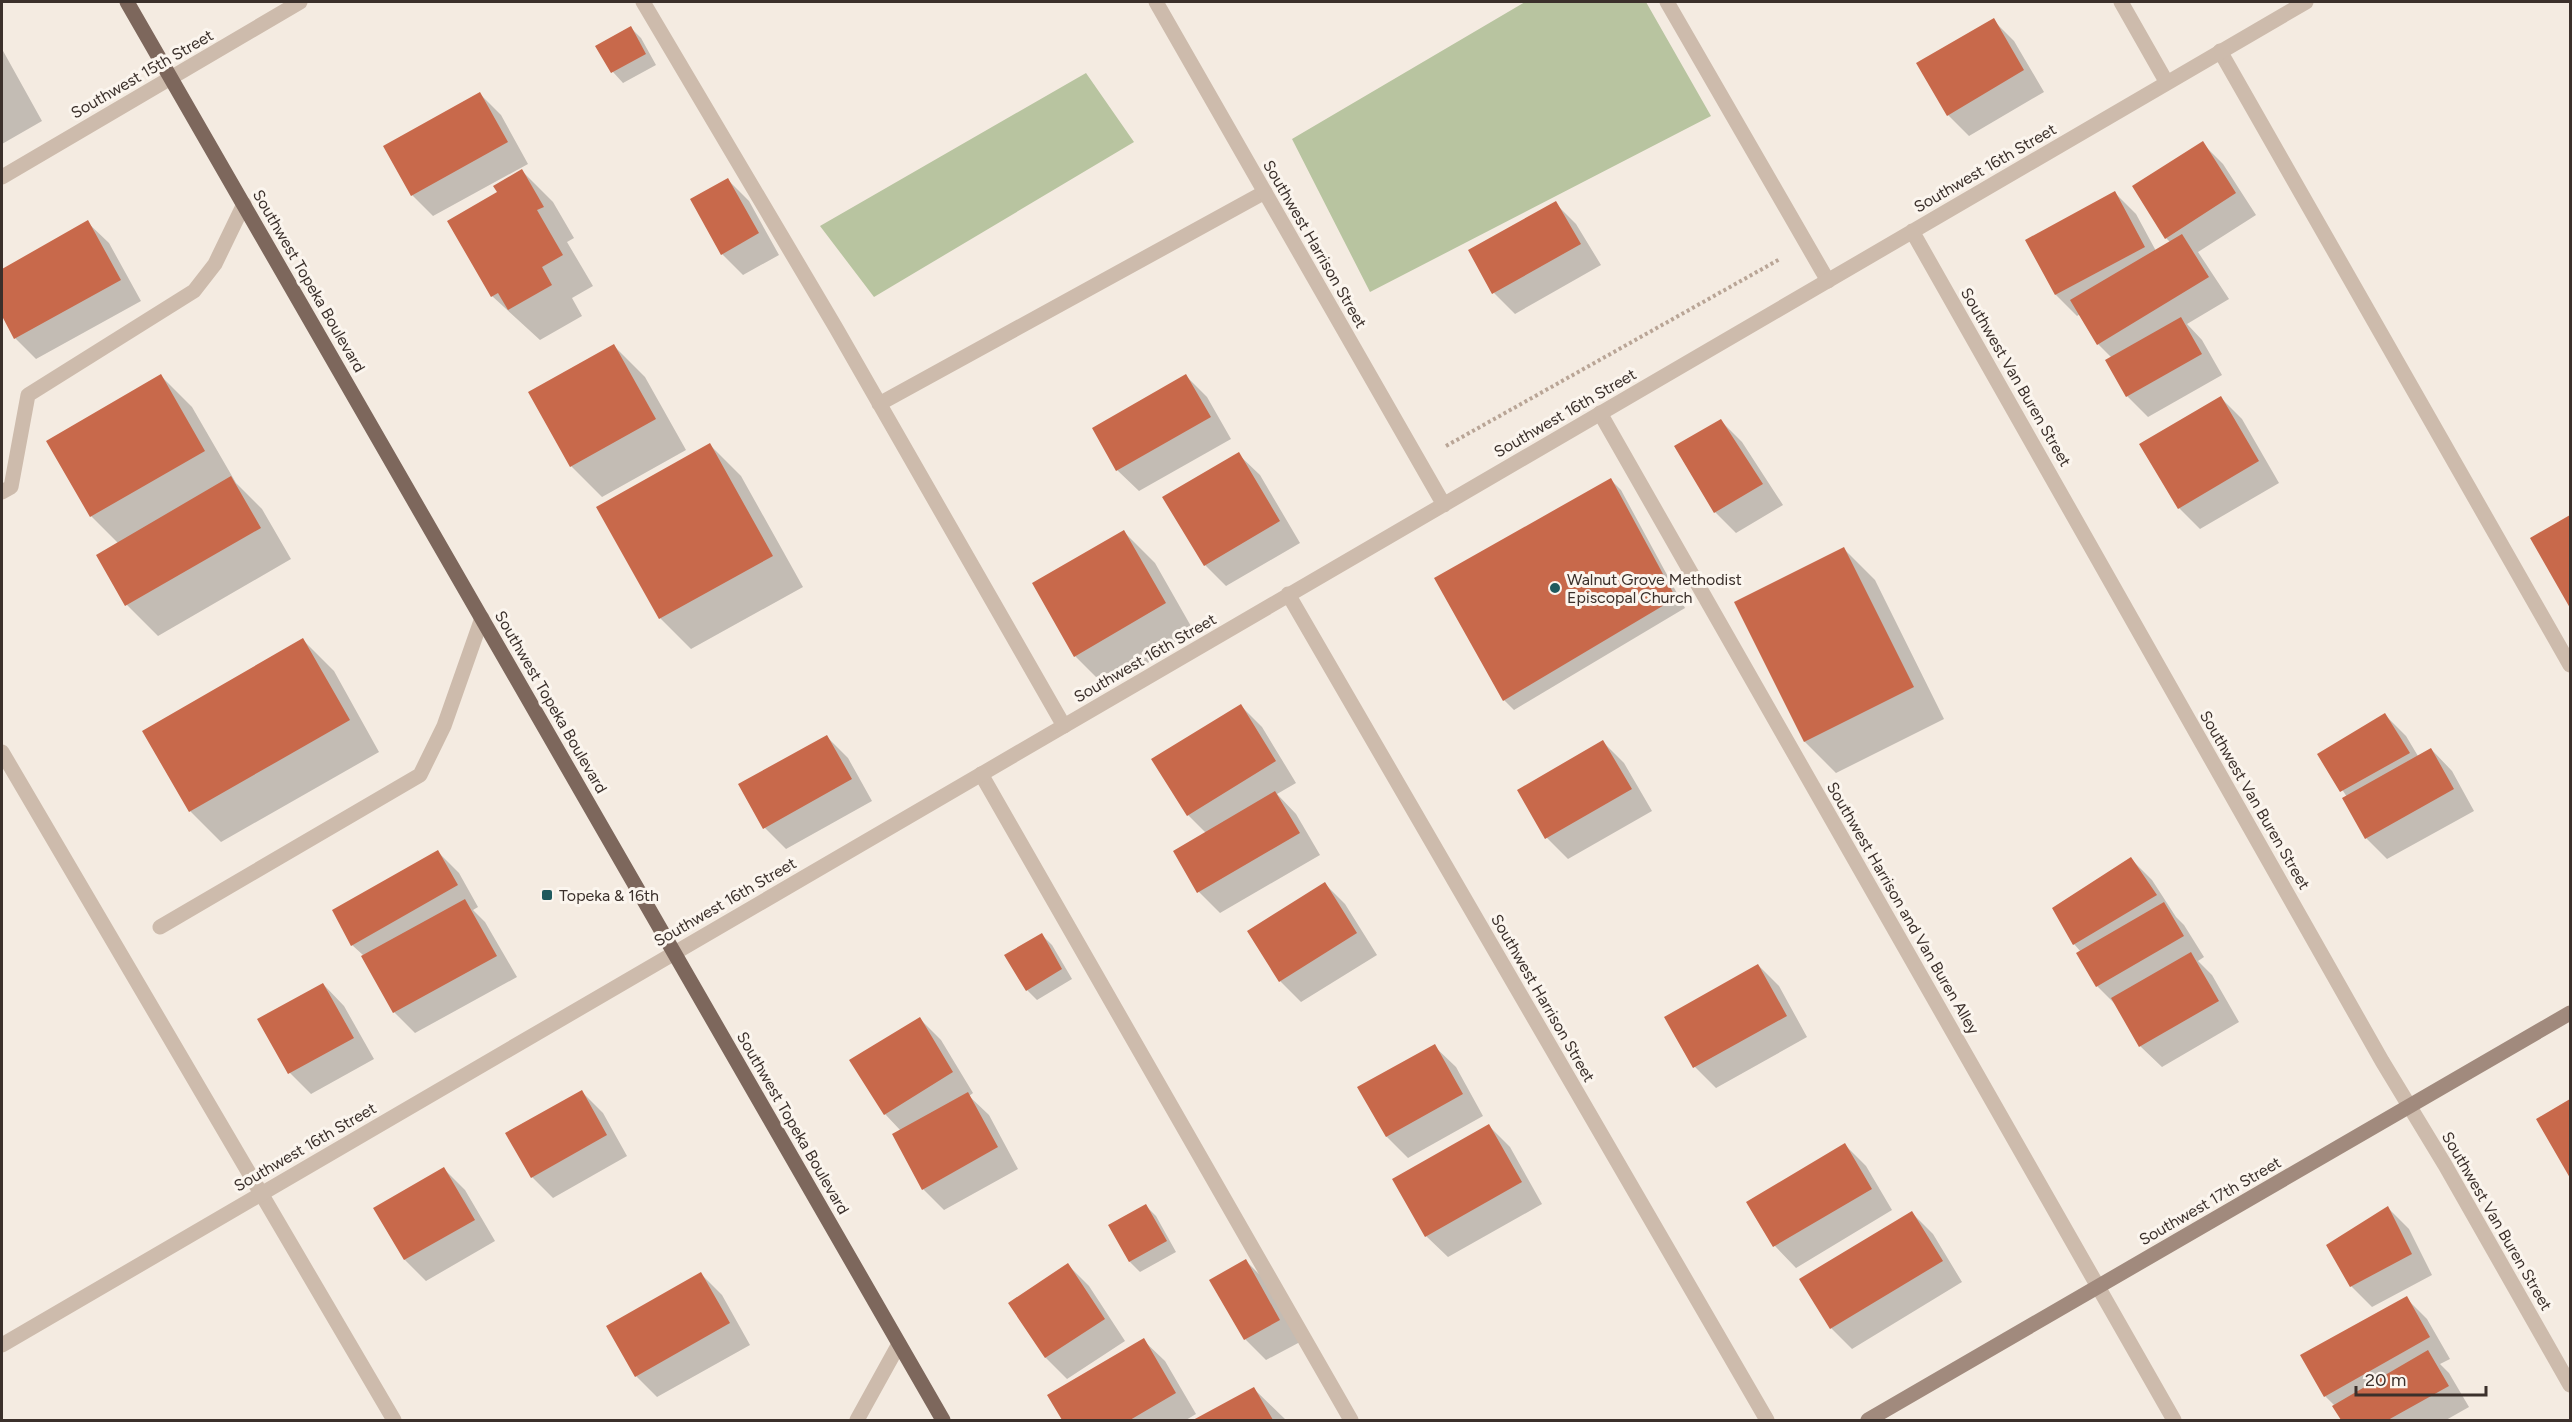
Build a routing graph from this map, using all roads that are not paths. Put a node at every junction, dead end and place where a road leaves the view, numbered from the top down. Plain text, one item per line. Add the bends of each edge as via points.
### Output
1 (127, 2) edge
2 (300, 2) edge
3 (643, 2) edge
4 (1156, 2) edge
5 (1667, 2) edge
6 (2121, 2) edge
7 (2306, 2) edge
8 (2220, 51) junction
9 (171, 77) junction
10 (2167, 83) junction
11 (2, 177) edge
12 (1265, 192) junction
13 (243, 204) junction
14 (1912, 231) junction
15 (1828, 281) junction
16 (879, 404) junction
17 (1600, 413) junction
18 (2, 492) edge
19 (1444, 505) junction
20 (1288, 594) junction
21 (482, 618) junction
22 (2571, 665) edge
23 (1064, 726) junction
24 (2, 752) edge
25 (981, 774) junction
26 (159, 927) dead end
27 (674, 953) junction
28 (2571, 1013) edge
29 (2409, 1107) junction
30 (260, 1194) junction
31 (2099, 1287) junction
32 (899, 1344) junction
33 (2, 1345) edge
34 (2571, 1385) edge
35 (394, 1420) edge
36 (857, 1420) edge
37 (943, 1420) edge
38 (1351, 1420) edge
39 (1767, 1420) edge
40 (1868, 1420) edge
41 (2174, 1420) edge

1 - 9 main road, Southwest Topeka Boulevard
2 - 9 street, Southwest 15th Street
3 - 16 street
4 - 12 street, Southwest Harrison Street
5 - 15 street
6 - 10 street
7 - 8 street, Southwest 16th Street
8 - 10 street, Southwest 16th Street
8 - 22 street
9 - 11 street, Southwest 15th Street
9 - 13 main road, Southwest Topeka Boulevard
10 - 14 street, Southwest 16th Street
12 - 16 street
12 - 19 street, Southwest Harrison Street
13 - 18 street via 215,264 194,291 28,395 11,487
13 - 21 main road, Southwest Topeka Boulevard
14 - 15 street, Southwest 16th Street
14 - 29 street, Southwest Van Buren Street
15 - 17 street, Southwest 16th Street
16 - 23 street
17 - 19 street, Southwest 16th Street
17 - 31 street, Southwest Harrison and Van Buren Alley
19 - 20 street, Southwest 16th Street
20 - 23 street, Southwest 16th Street
20 - 39 street, Southwest Harrison Street
21 - 26 street via 444,726 420,775
21 - 27 main road, Southwest Topeka Boulevard
23 - 25 street, Southwest 16th Street
24 - 30 street
25 - 27 street, Southwest 16th Street
25 - 38 street
27 - 30 street, Southwest 16th Street
27 - 32 main road, Southwest Topeka Boulevard
28 - 29 main road, Southwest 17th Street
29 - 31 main road, Southwest 17th Street
29 - 34 street, Southwest Van Buren Street
30 - 33 street, Southwest 16th Street
30 - 35 street
31 - 40 main road, Southwest 17th Street
31 - 41 street, Southwest Harrison and Van Buren Alley
32 - 36 street
32 - 37 main road, Southwest Topeka Boulevard

